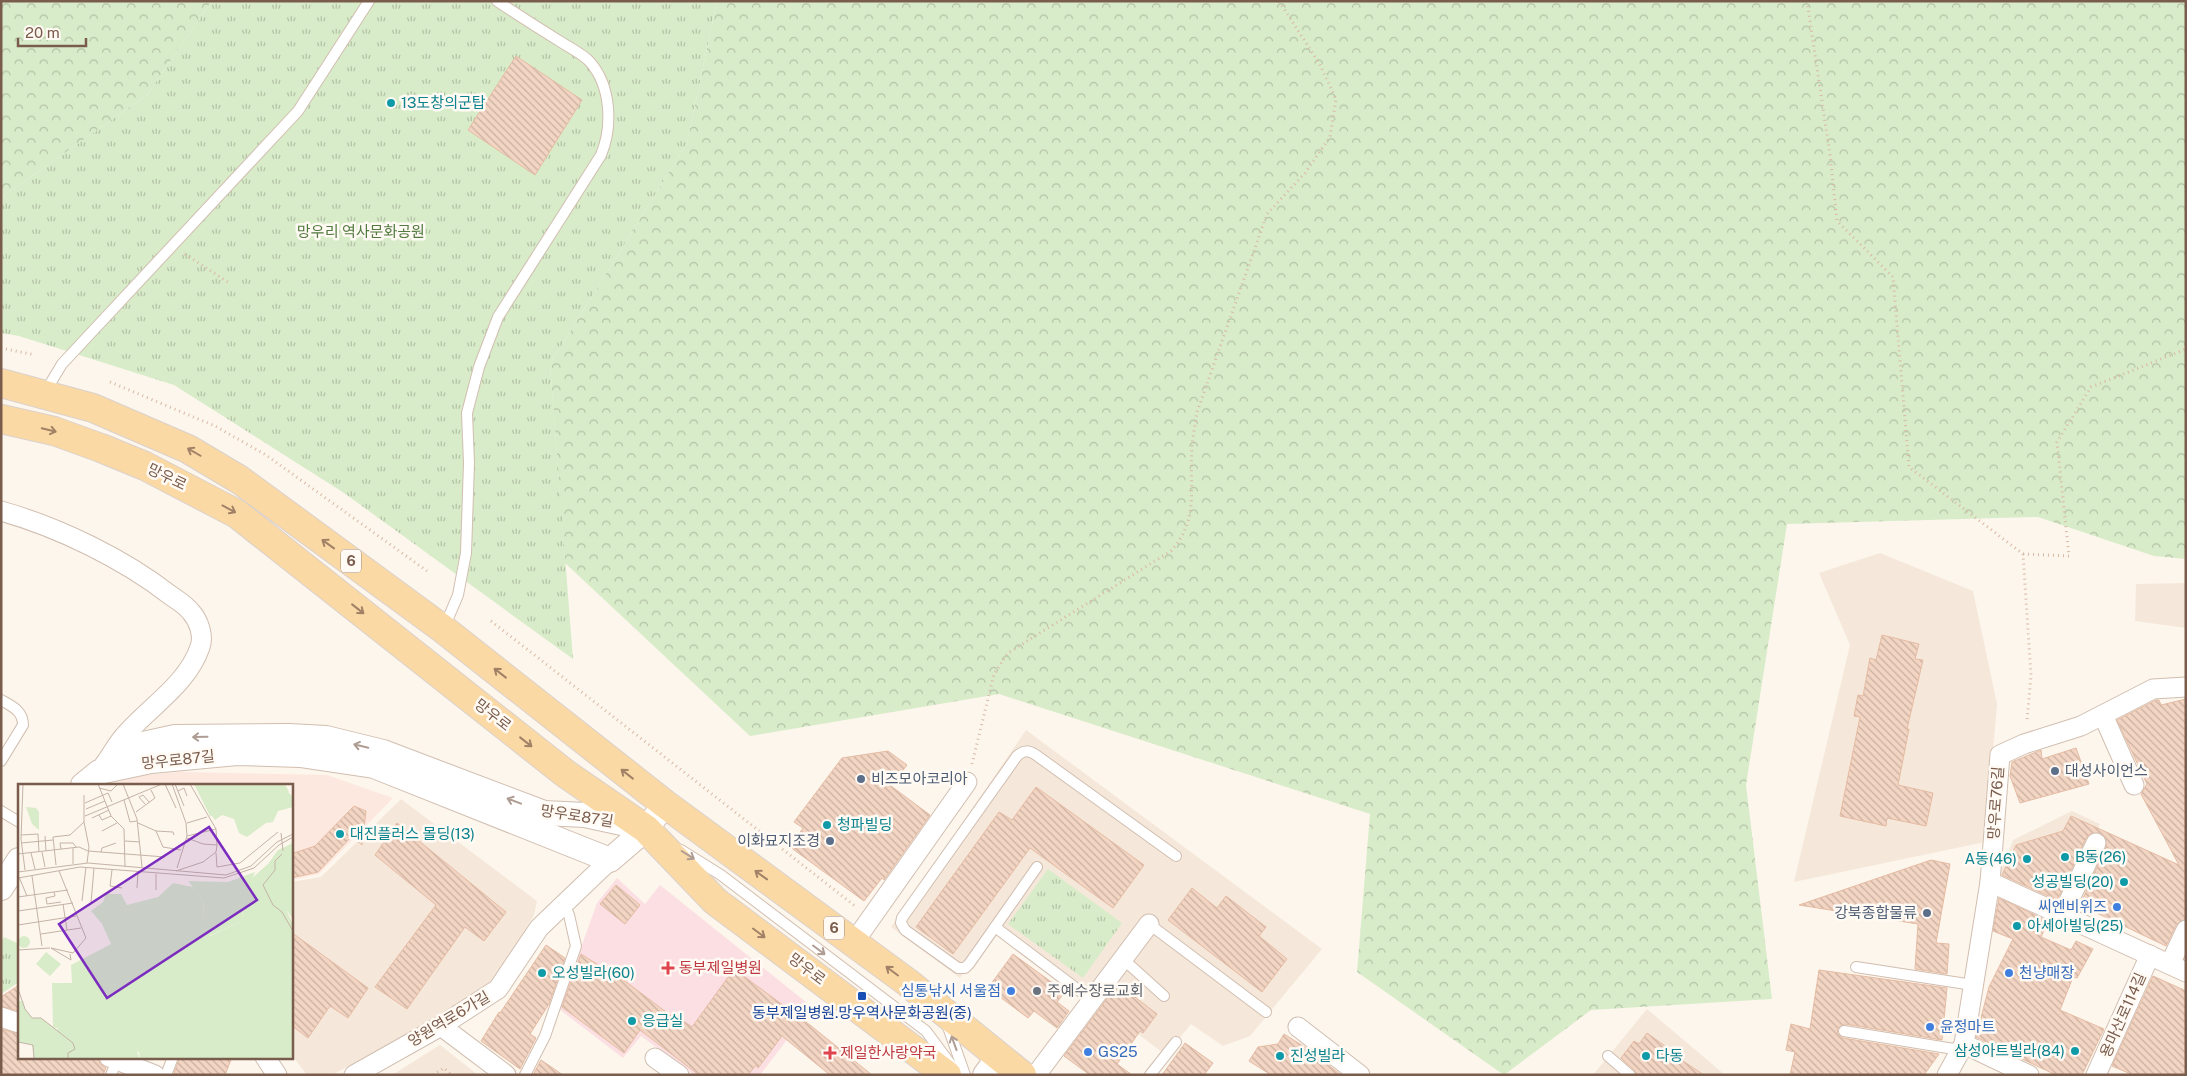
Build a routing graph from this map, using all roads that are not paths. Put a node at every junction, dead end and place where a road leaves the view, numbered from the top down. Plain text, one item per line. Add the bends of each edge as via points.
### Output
1 (369, 1) edge
2 (497, 1) edge
3 (1, 384) edge
4 (43, 394) junction
5 (1, 419) edge
6 (1, 511) edge
7 (443, 628) junction
8 (2186, 687) edge
9 (1, 700) edge
10 (2103, 715) junction
11 (1, 761) edge
12 (91, 778) edge
13 (967, 782) road end
14 (2134, 785) dead end
15 (665, 804) junction
16 (1, 811) edge
17 (18, 821) edge
18 (646, 829) junction
19 (2096, 843) dead end
20 (1176, 856) dead end
21 (610, 860) junction
22 (18, 862) edge
23 (1037, 867) dead end
24 (1990, 882) junction
25 (1, 888) edge
26 (564, 904) junction
27 (2062, 916) junction
28 (1149, 924) joint
29 (996, 928) junction
30 (2186, 930) edge
31 (854, 942) junction
32 (2150, 955) junction
33 (1123, 959) junction
34 (1856, 968) dead end
35 (2178, 968) edge
36 (1973, 985) junction
37 (1164, 996) dead end
38 (1093, 1001) junction
39 (942, 1010) junction
40 (1266, 1012) dead end
41 (1, 1017) edge
42 (18, 1023) edge
43 (441, 1026) junction
44 (1298, 1027) dead end
45 (1844, 1031) dead end
46 (1176, 1042) dead end
47 (1962, 1047) junction
48 (1608, 1056) dead end
49 (173, 1058) edge
50 (266, 1058) edge
51 (655, 1058) dead end
52 (112, 1064) edge
53 (992, 1066) edge
54 (155, 1075) edge
55 (166, 1075) edge
56 (277, 1075) edge
57 (354, 1075) edge
58 (506, 1075) edge
59 (525, 1075) edge
60 (679, 1075) edge
61 (947, 1075) edge
62 (958, 1075) edge
63 (965, 1075) edge
64 (1022, 1075) edge
65 (1036, 1075) edge
66 (1150, 1075) edge
67 (1360, 1075) edge
68 (1630, 1075) edge
69 (1948, 1075) edge
70 (2029, 1075) edge
71 (2096, 1075) edge

1 - 4 lane via 298,111 62,364
2 - 7 lane via 588,60 600,74 605,90 607,140 601,155 498,316 479,367 467,413 466,553 458,595
3 - 4 main road, 6
7 -> 4 main road, 6 via 240,480 188,449 93,408
5 -> 18 main road, 망우로 / 6 via 54,431 101,448 145,466 237,514 566,774
6 - 12 street via 89,547 147,577 191,611 198,622 202,641 192,664 176,685 127,733
15 -> 7 main road, 6
8 - 10 street, 망우로76길 via 2154,688
9 - 11 lane via 19,712 23,725
10 - 14 street
10 - 24 street, 망우로76길 via 2000,754
18 -> 12 street, 망우로87길 via 585,815 544,813 384,752 326,738 175,737 125,751
12 - 21 street, 망우로87길 via 151,761 237,753 300,755 374,766
13 - 31 street
15 - 18 street
31 -> 15 main road, 6
16 - 17 lane
18 - 21 street, 망우로87길
18 -> 61 main road, 망우로 / 6 via 715,900
18 -> 62 lane via 720,875 926,1031
19 - 27 street
20 - 29 lane via 1036,755 1022,752 1016,756 901,923 905,930 958,968 969,964
21 - 26 street, 양원역로6가길
22 - 25 street
23 - 29 lane
24 - 27 street
24 - 36 street, 망우로76길
26 - 43 street, 양원역로6가길 via 539,928 498,989
26 - 59 lane via 570,915 576,946 544,1036
27 - 32 street
28 - 33 street
28 - 40 lane
29 - 38 lane
30 - 35 street
39 -> 31 main road, 6
32 - 35 street
32 - 71 street, 용마산로114길
33 - 37 lane
33 - 38 street
34 - 36 lane
36 - 47 street, 망우로76길
38 - 65 street
39 - 53 main road, 6
63 -> 39 lane
41 - 42 street
43 - 57 street, 양원역로6가길
43 - 58 street
44 - 67 street
45 - 47 lane
46 - 66 lane
47 - 69 street, 망우로76길
47 - 70 street
48 - 68 lane
49 - 55 lane
50 - 56 street
51 - 60 street
52 - 54 street
53 - 64 main road, 6

